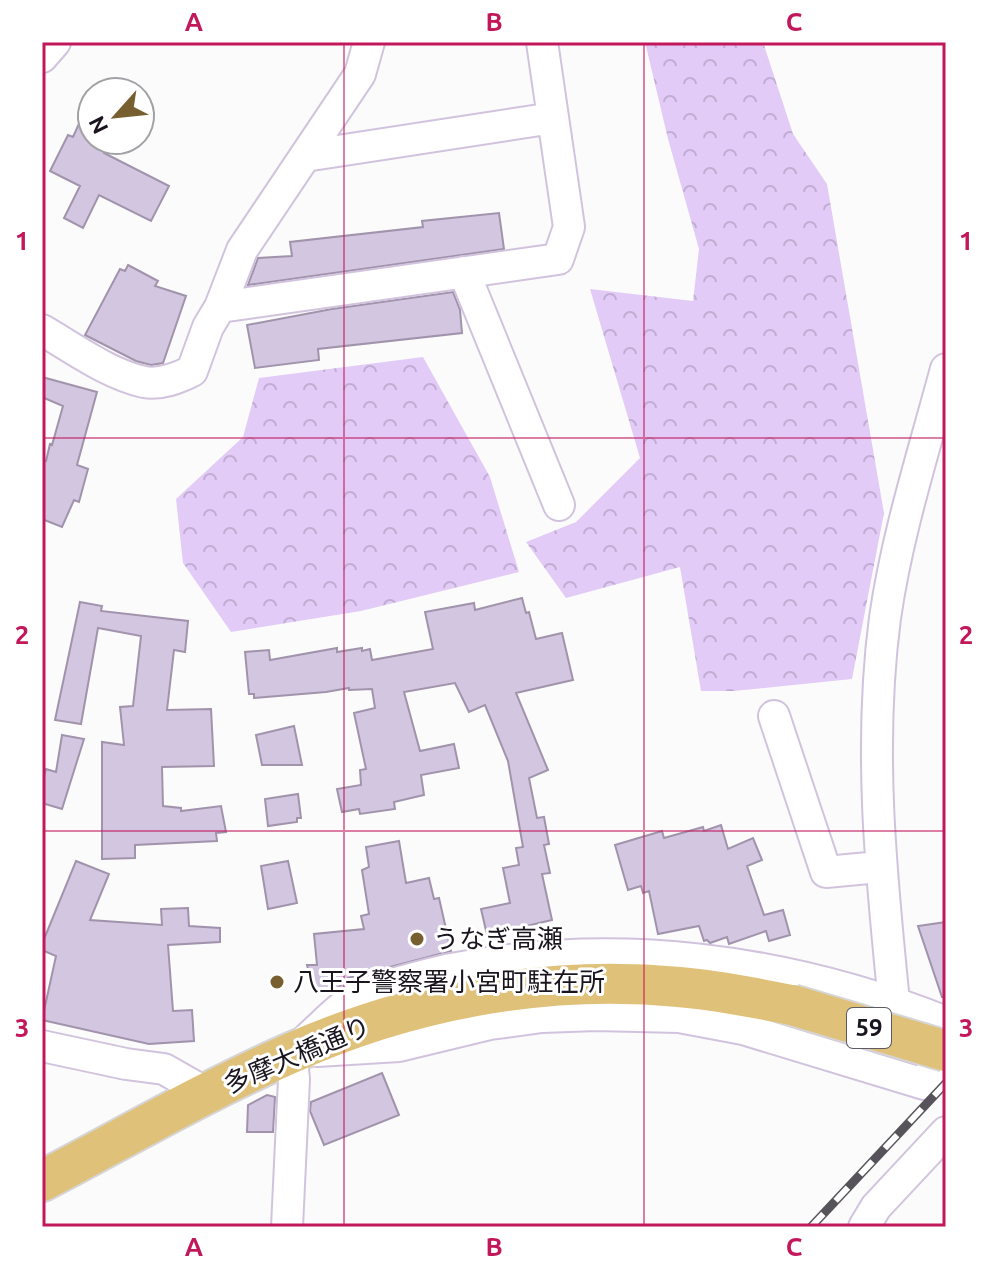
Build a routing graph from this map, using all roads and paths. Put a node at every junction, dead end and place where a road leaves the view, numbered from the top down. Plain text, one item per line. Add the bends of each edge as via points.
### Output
1 (55, 42) edge
2 (369, 42) edge
3 (542, 42) edge
4 (42, 57) edge
5 (553, 118) junction
6 (305, 156) junction
7 (464, 272) junction
8 (220, 307) junction
9 (42, 330) edge
10 (946, 369) edge
11 (559, 505) dead end
12 (774, 716) dead end
13 (879, 867) junction
14 (894, 1002) junction
15 (946, 1022) edge
16 (42, 1046) edge
17 (946, 1048) edge
18 (291, 1053) junction
19 (208, 1094) junction
20 (946, 1132) edge
21 (42, 1181) edge
22 (877, 1220) edge
23 (287, 1227) edge

1 - 4 street
2 - 6 street via 360,74
3 - 5 street
5 - 6 street
5 - 7 street via 569,227 558,259
6 - 8 street via 242,250
7 - 8 street
7 - 11 street
8 - 9 street via 192,371 173,381 145,382 109,368
10 - 13 street via 885,618 876,732
12 - 13 street via 826,872
13 - 14 street
14 - 15 street
14 - 18 street via 736,963 565,955 423,975 355,998
16 - 19 street via 164,1069
17 - 18 main road, 多摩大橋通り / 59, bridge via 792,1005 677,986 597,984 427,1006
17 - 18 street via 924,1084 743,1029 679,1017 542,1017 399,1046
18 - 19 main road, 多摩大橋通り / 59
18 - 23 street
19 - 21 main road, 多摩大橋通り / 59
20 - 22 street

